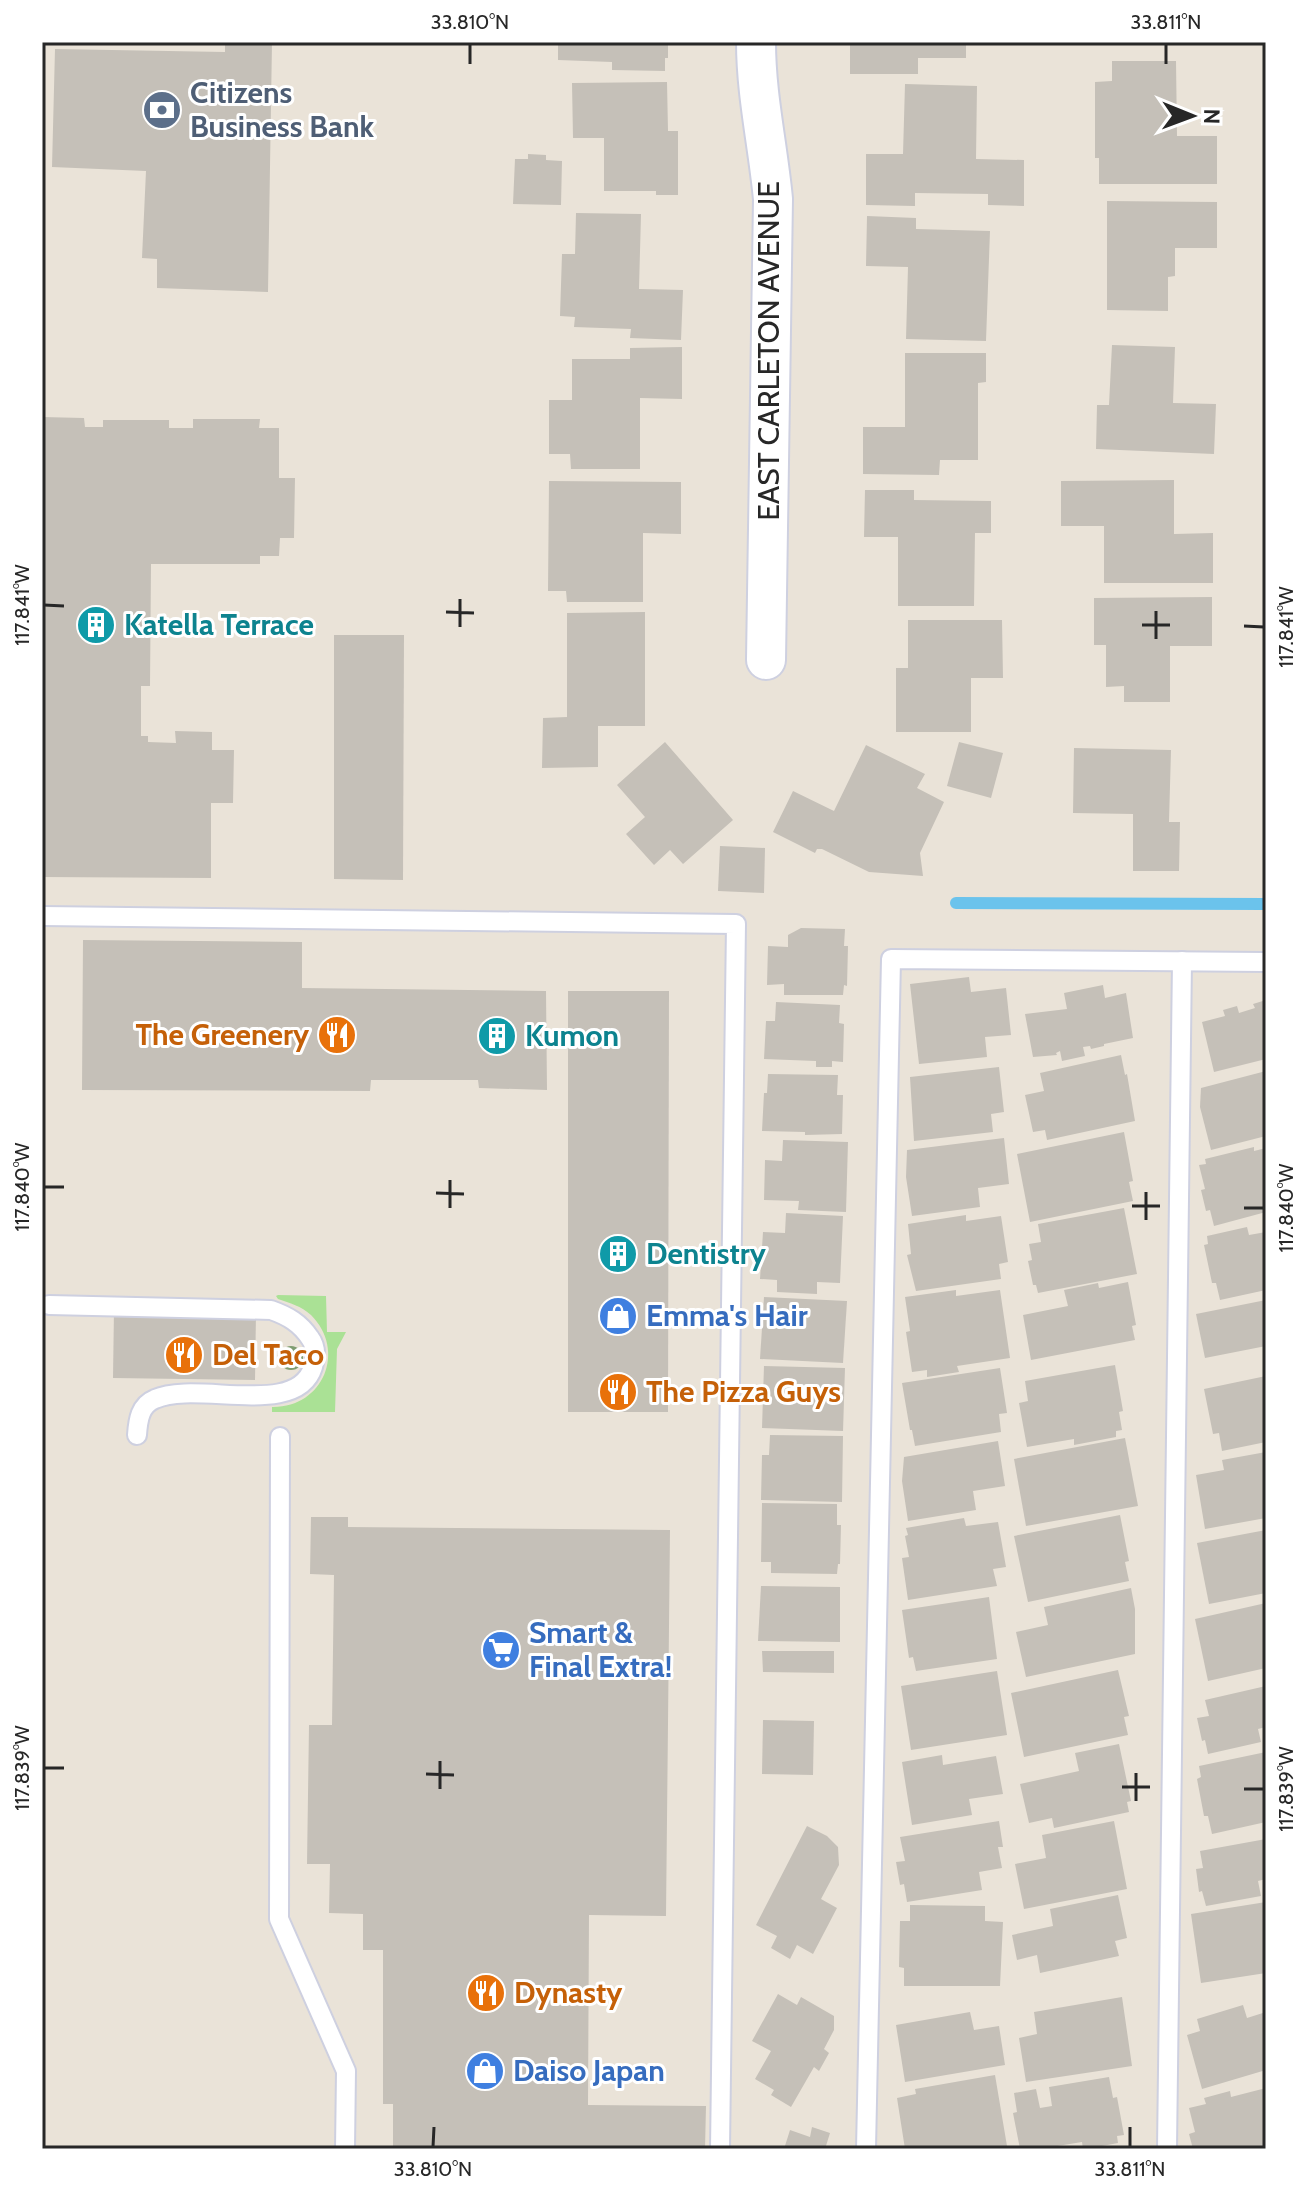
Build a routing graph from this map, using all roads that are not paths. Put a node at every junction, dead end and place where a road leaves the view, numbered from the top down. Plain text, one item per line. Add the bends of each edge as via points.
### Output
1 (756, 42) edge
2 (766, 660) dead end
3 (42, 916) edge
4 (1182, 961) junction
5 (1266, 962) edge
6 (49, 1305) dead end
7 (137, 1435) dead end
8 (280, 1437) dead end
9 (345, 2149) edge
10 (720, 2149) edge
11 (866, 2149) edge
12 (1167, 2149) edge

1 - 2 street, EAST CARLETON AVENUE via 773,199
3 - 10 lane via 736,924
4 - 5 lane
4 - 11 lane via 891,959
4 - 12 lane
6 - 7 lane via 271,1310 302,1326 313,1342 316,1360 302,1386 276,1394 155,1398 138,1419
8 - 9 lane via 279,1919 346,2071

